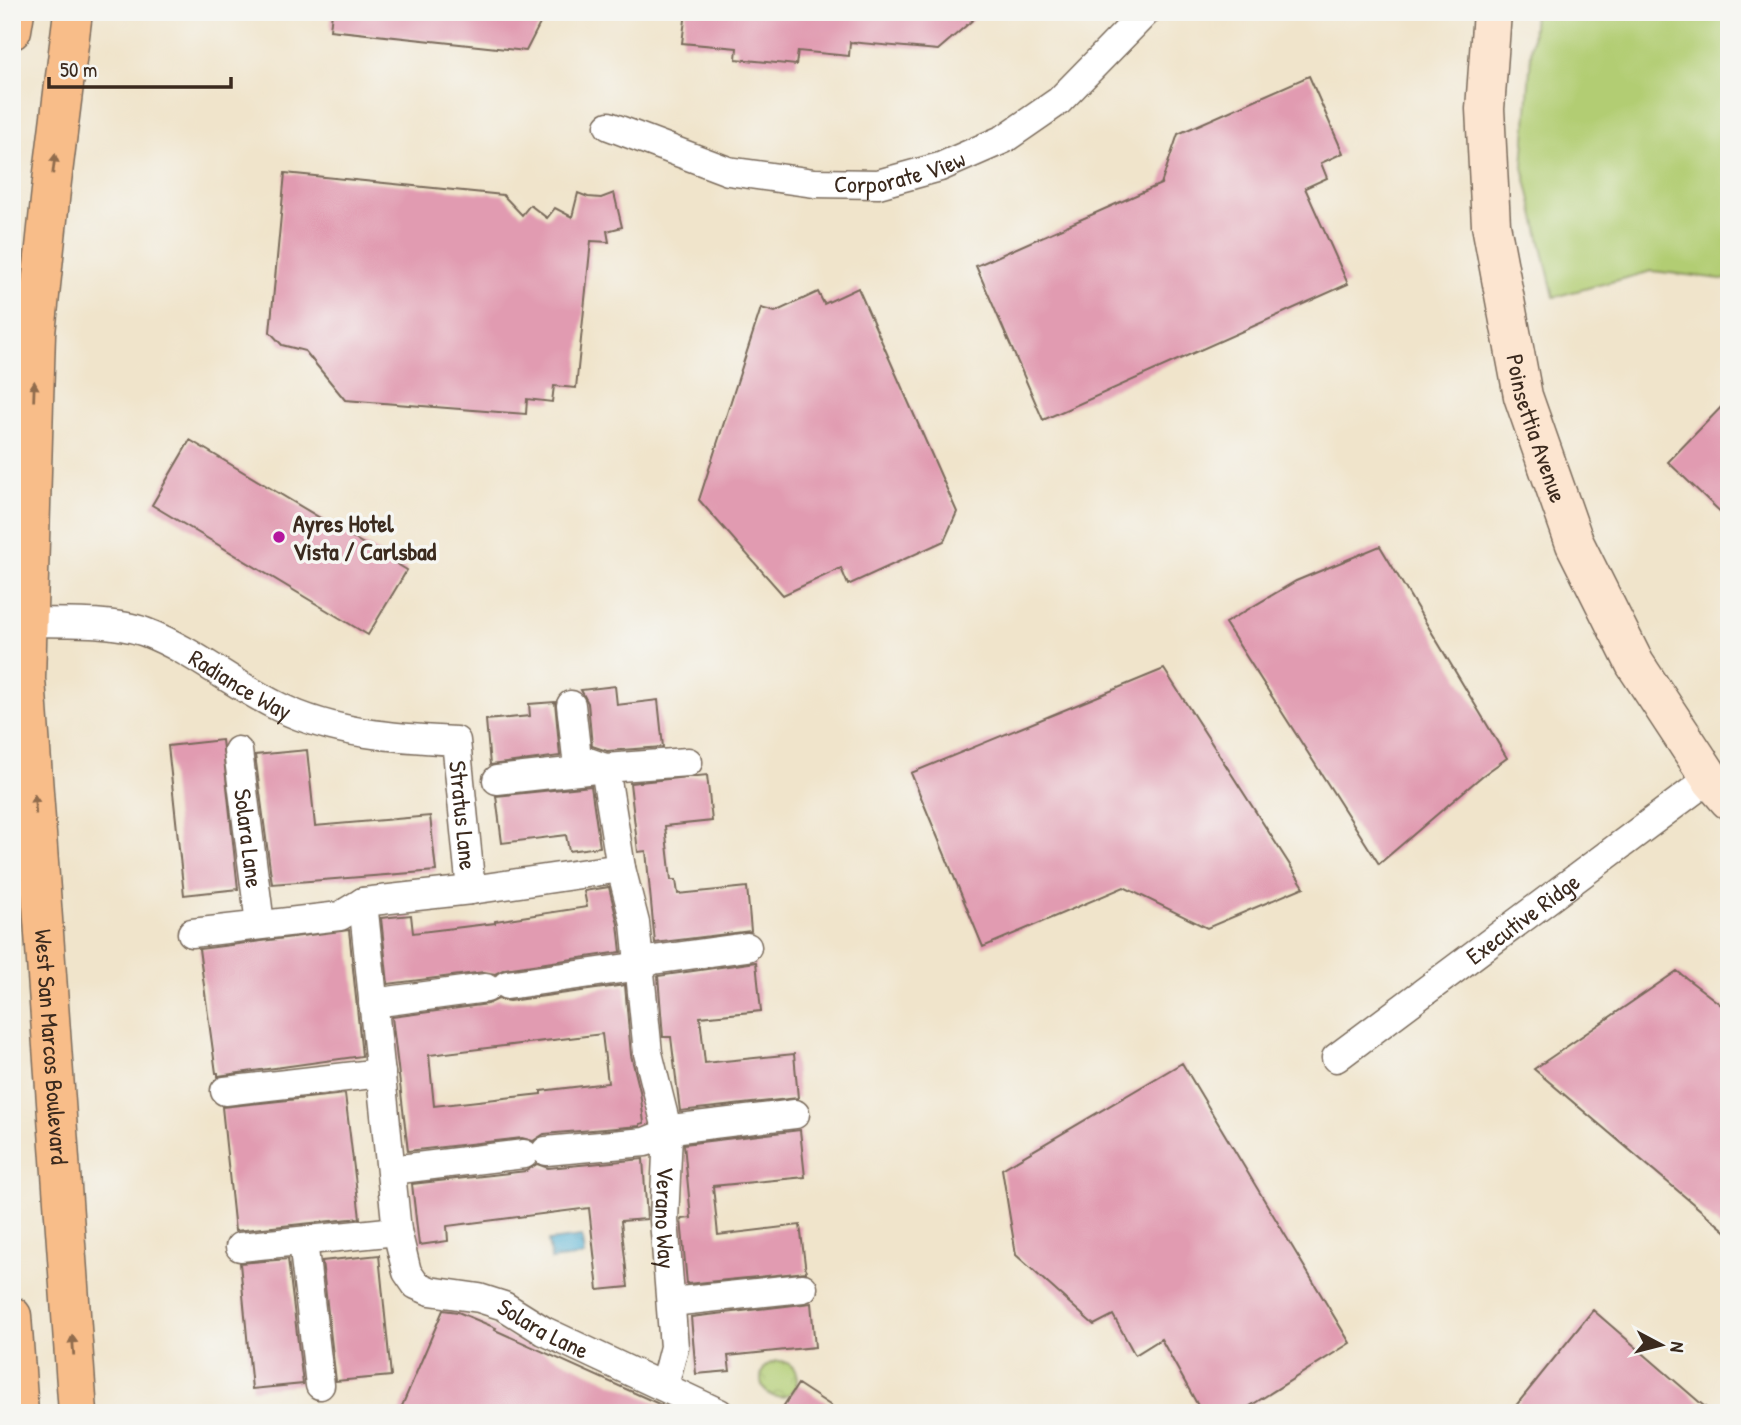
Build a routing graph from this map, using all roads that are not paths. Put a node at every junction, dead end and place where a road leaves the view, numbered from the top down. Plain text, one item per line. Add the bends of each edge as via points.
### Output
1 (15, 12) edge
2 (73, 12) edge
3 (1146, 12) edge
4 (1493, 12) edge
5 (12, 30) edge
6 (609, 126) dead end
7 (20, 622) edge
8 (571, 705) dead end
9 (456, 741) joint
10 (239, 751) dead end
11 (688, 762) dead end
12 (605, 768) junction
13 (497, 780) dead end
14 (1719, 789) edge
15 (621, 868) junction
16 (471, 890) junction
17 (363, 902) junction
18 (260, 924) junction
19 (192, 933) dead end
20 (747, 947) dead end
21 (641, 966) junction
22 (373, 1003) junction
23 (1336, 1058) dead end
24 (381, 1073) junction
25 (225, 1091) dead end
26 (795, 1114) dead end
27 (668, 1133) junction
28 (392, 1170) junction
29 (397, 1231) junction
30 (303, 1241) junction
31 (240, 1247) dead end
32 (803, 1288) dead end
33 (671, 1302) junction
34 (12, 1316) edge
35 (320, 1385) dead end
36 (664, 1386) junction
37 (19, 1413) edge
38 (78, 1413) edge
39 (719, 1413) edge

1 - 5 main road
7 -> 2 main road, West San Marcos Boulevard via 36,332
3 - 6 street, Corporate View via 1059,101 1004,139 940,167 878,184 814,183 728,171
4 - 14 main road, Poinsettia Avenue via 1485,109 1491,225 1523,396 1575,544 1635,664
7 - 9 street, Radiance Way via 143,631 280,708 386,737
38 -> 7 main road, West San Marcos Boulevard
8 - 12 street via 577,758
9 - 16 street, Stratus Lane
10 - 18 street, Solara Lane
11 - 12 street
12 - 13 street
12 - 15 street, Verano Way
14 - 23 street, Executive Ridge
15 - 16 street
15 - 21 street, Verano Way
16 - 17 street
17 - 18 street via 340,916
17 - 22 street, Solara Lane
18 - 19 street
20 - 21 street via 653,960
21 - 22 street
21 - 27 street, Verano Way via 648,1052
22 - 24 street, Solara Lane
24 - 25 street
24 - 28 street, Solara Lane
26 - 27 street, Verano Way
27 - 28 street, Verano Way via 645,1142
27 - 33 street, Verano Way via 664,1220
28 - 29 street, Solara Lane
29 - 30 street
29 - 36 street, Solara Lane via 407,1272 416,1285 504,1306 544,1331
30 - 31 street
30 - 35 street
32 - 33 street, Verano Way
33 - 36 street, Verano Way via 674,1347
34 - 37 main road
36 - 39 street, Solara Lane

